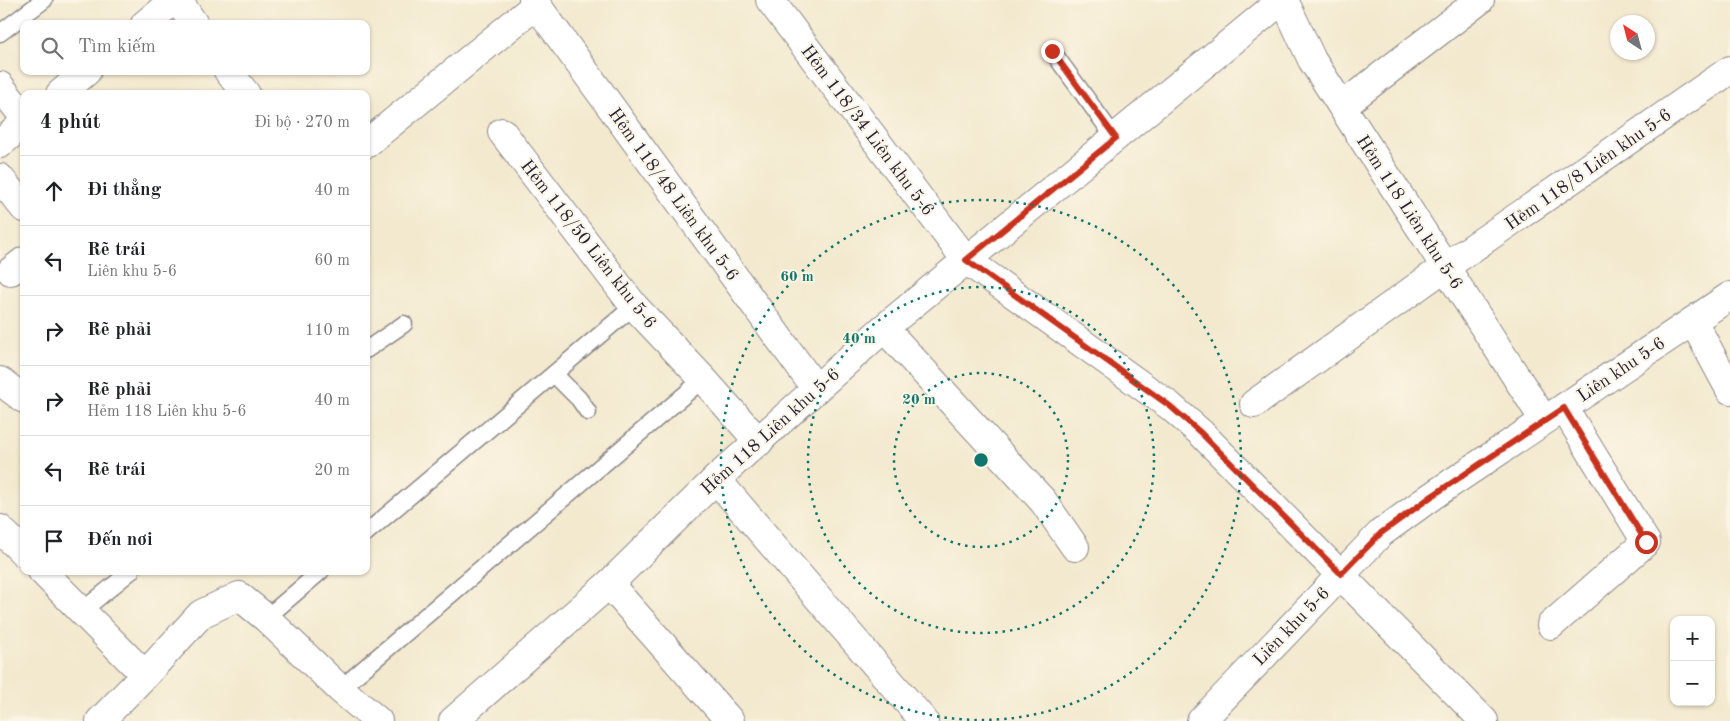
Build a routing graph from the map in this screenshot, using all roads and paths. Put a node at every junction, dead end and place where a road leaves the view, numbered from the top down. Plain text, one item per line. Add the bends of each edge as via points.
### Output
1 (44, 0) edge
2 (174, 0) edge
3 (178, 0) edge
4 (770, 0) edge
5 (1283, 0) edge
6 (1480, 0) edge
7 (534, 3) edge
8 (150, 20) edge
9 (191, 20) edge
10 (0, 32) edge
11 (1052, 51) dead end
12 (1730, 70) edge
13 (231, 75) edge
14 (0, 86) edge
15 (243, 90) edge
16 (1342, 106) junction
17 (20, 112) edge
18 (20, 126) edge
19 (502, 132) dead end
20 (1116, 138) junction
21 (370, 141) edge
22 (0, 144) edge
23 (0, 178) edge
24 (20, 203) edge
25 (966, 260) junction
26 (1445, 267) junction
27 (1730, 296) edge
28 (634, 306) junction
29 (1692, 321) junction
30 (404, 324) dead end
31 (884, 328) junction
32 (370, 347) edge
33 (554, 374) junction
34 (703, 379) junction
35 (0, 380) edge
36 (816, 389) junction
37 (1730, 390) edge
38 (20, 396) edge
39 (1254, 404) dead end
40 (588, 412) dead end
41 (1554, 414) junction
42 (759, 442) junction
43 (716, 480) junction
44 (0, 529) edge
45 (370, 530) edge
46 (1074, 547) dead end
47 (20, 549) edge
48 (1341, 574) junction
49 (46, 575) edge
50 (126, 575) edge
51 (316, 575) edge
52 (608, 584) junction
53 (82, 611) junction
54 (266, 618) junction
55 (1551, 626) dead end
56 (145, 675) junction
57 (340, 689) junction
58 (100, 721) edge
59 (378, 721) edge
60 (453, 721) edge
61 (730, 721) edge
62 (924, 721) edge
63 (1201, 721) edge
64 (1484, 721) edge

1 - 10 lane
2 - 8 street
3 - 9 street
4 - 25 street, Hẻm 118/34 Liên khu 5-6
5 - 16 street, Hẻm 118 Liên khu 5-6 via 1312,60
5 - 20 street, Hẻm 118 Liên khu 5-6
6 - 16 street
7 - 21 street
7 - 36 street, Hẻm 118/48 Liên khu 5-6
11 - 20 lane
12 - 26 street, Hẻm 118/8 Liên khu 5-6
13 - 15 street
14 - 17 street
16 - 26 street, Hẻm 118 Liên khu 5-6
18 - 22 street
19 - 28 street, Hẻm 118/50 Liên khu 5-6
20 - 25 street, Hẻm 118 Liên khu 5-6
23 - 24 street
25 - 31 street, Hẻm 118 Liên khu 5-6
25 - 48 street, Hẻm 118/34 Liên khu 5-6 via 1170,406
26 - 39 street, Hẻm 118/8 Liên khu 5-6
26 - 41 street, Hẻm 118 Liên khu 5-6
27 - 29 street, Liên khu 5-6
28 - 33 lane
28 - 34 street, Hẻm 118/50 Liên khu 5-6
29 - 37 street
29 - 41 street, Liên khu 5-6
30 - 32 lane
31 - 36 street, Hẻm 118 Liên khu 5-6
31 - 46 street via 1043,501
33 - 40 lane
33 - 45 lane
34 - 42 street, Hẻm 118/50 Liên khu 5-6
34 - 57 lane
35 - 38 street
36 - 42 street, Hẻm 118 Liên khu 5-6
41 - 48 street, Liên khu 5-6 via 1381,533
41 - 55 street, Hẻm 118 Liên khu 5-6 via 1646,542
42 - 43 street, Hẻm 118 Liên khu 5-6
43 - 52 street, Hẻm 118 Liên khu 5-6
43 - 62 street
44 - 47 street
48 - 63 street, Liên khu 5-6
48 - 64 street, Hẻm 118/34 Liên khu 5-6
49 - 53 street
50 - 53 lane
51 - 54 lane
52 - 60 street, Hẻm 118 Liên khu 5-6
52 - 61 street
53 - 56 street
54 - 56 street via 239,596 208,610
54 - 57 street
56 - 58 street
57 - 59 street

